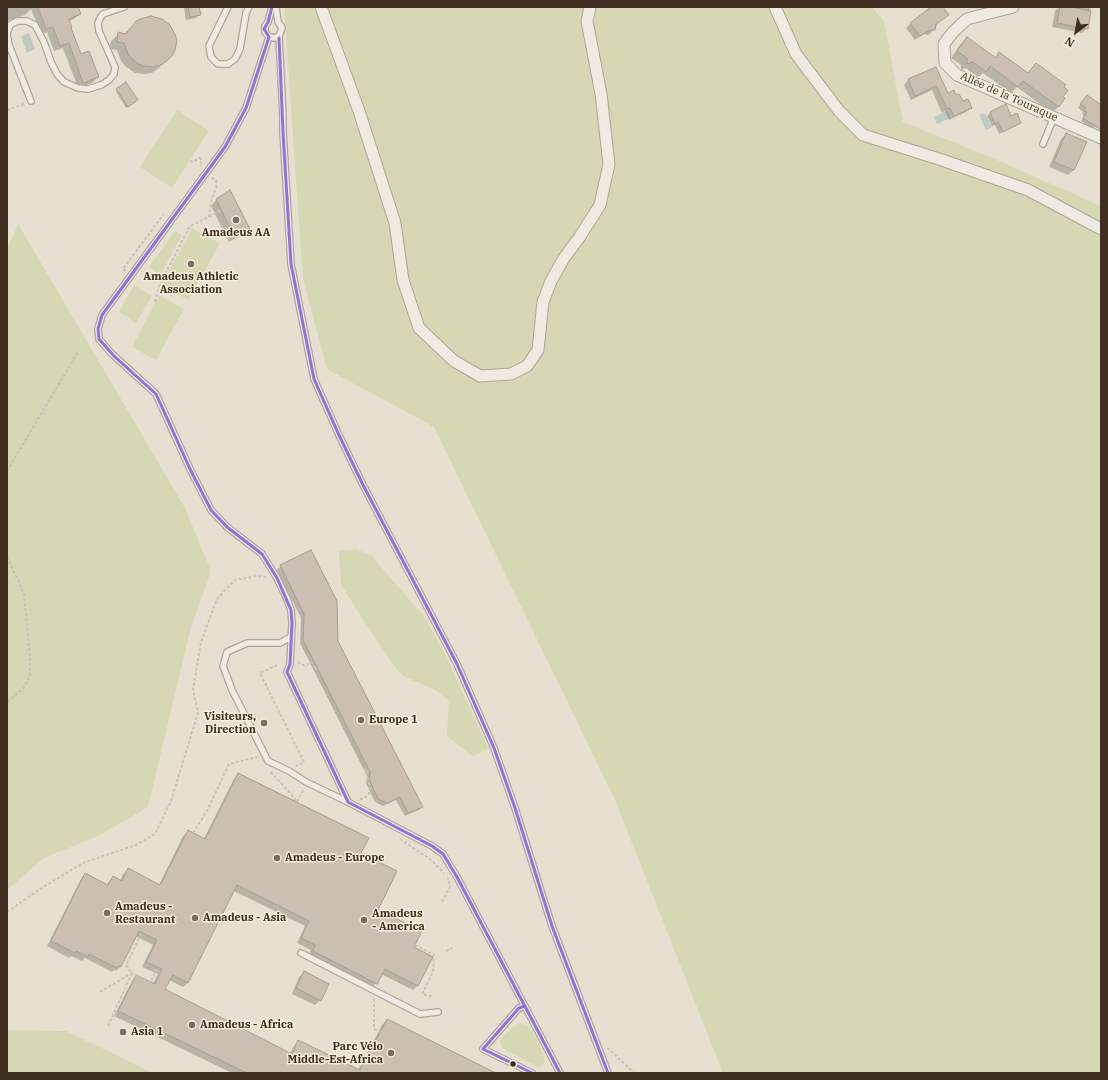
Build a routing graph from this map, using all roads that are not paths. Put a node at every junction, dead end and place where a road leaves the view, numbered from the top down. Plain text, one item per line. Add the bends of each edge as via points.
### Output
1 (124, 7) edge
2 (228, 7) edge
3 (249, 7) edge
4 (272, 7) edge
5 (276, 7) edge
6 (321, 7) edge
7 (590, 7) edge
8 (775, 7) edge
9 (1013, 7) edge
10 (268, 22) junction
11 (278, 22) junction
12 (279, 36) junction
13 (268, 37) junction
14 (31, 101) road end
15 (1054, 117) junction
16 (1101, 138) edge
17 (1043, 144) dead end
18 (1101, 229) edge
19 (291, 637) junction
20 (348, 802) junction
21 (301, 953) dead end
22 (525, 1006) junction
23 (438, 1012) dead end
24 (532, 1073) edge
25 (560, 1073) edge
26 (608, 1073) edge

1 - 14 lane via 103,14 98,23 115,67 114,74 101,85 88,89 64,82 57,74 35,25 27,21 18,21 10,25 7,34 9,45
2 - 3 lane via 209,46 211,57 218,64 228,64 235,59 240,49
4 - 10 lane
5 - 11 lane
6 - 7 street via 359,111 395,223 403,280 419,328 454,361 480,376 511,374 527,366 538,350 543,302 551,281 600,205 609,164 601,94 587,21
8 - 18 street via 796,54 839,111 863,135 1028,190
9 - 15 street, Allée de la Touraque via 967,19 944,44 945,63 957,75
10 - 11 lane
10 - 13 lane via 264,29
11 - 12 lane via 282,28
12 - 13 lane
12 - 26 lane via 291,264 314,379 363,485 457,664 494,748 552,926
13 - 19 lane via 246,108 225,147 102,315 98,329 100,339 114,356 156,394 211,510 227,527 262,554 277,578 291,610
15 - 16 street, Allée de la Touraque
15 - 17 lane
19 - 20 lane via 290,664 287,672
19 - 20 lane via 280,643 247,643 227,652 223,666 232,690 268,761
20 - 22 lane via 443,854
21 - 23 lane via 420,1014
22 - 24 lane via 519,1008 483,1049
22 - 25 lane

